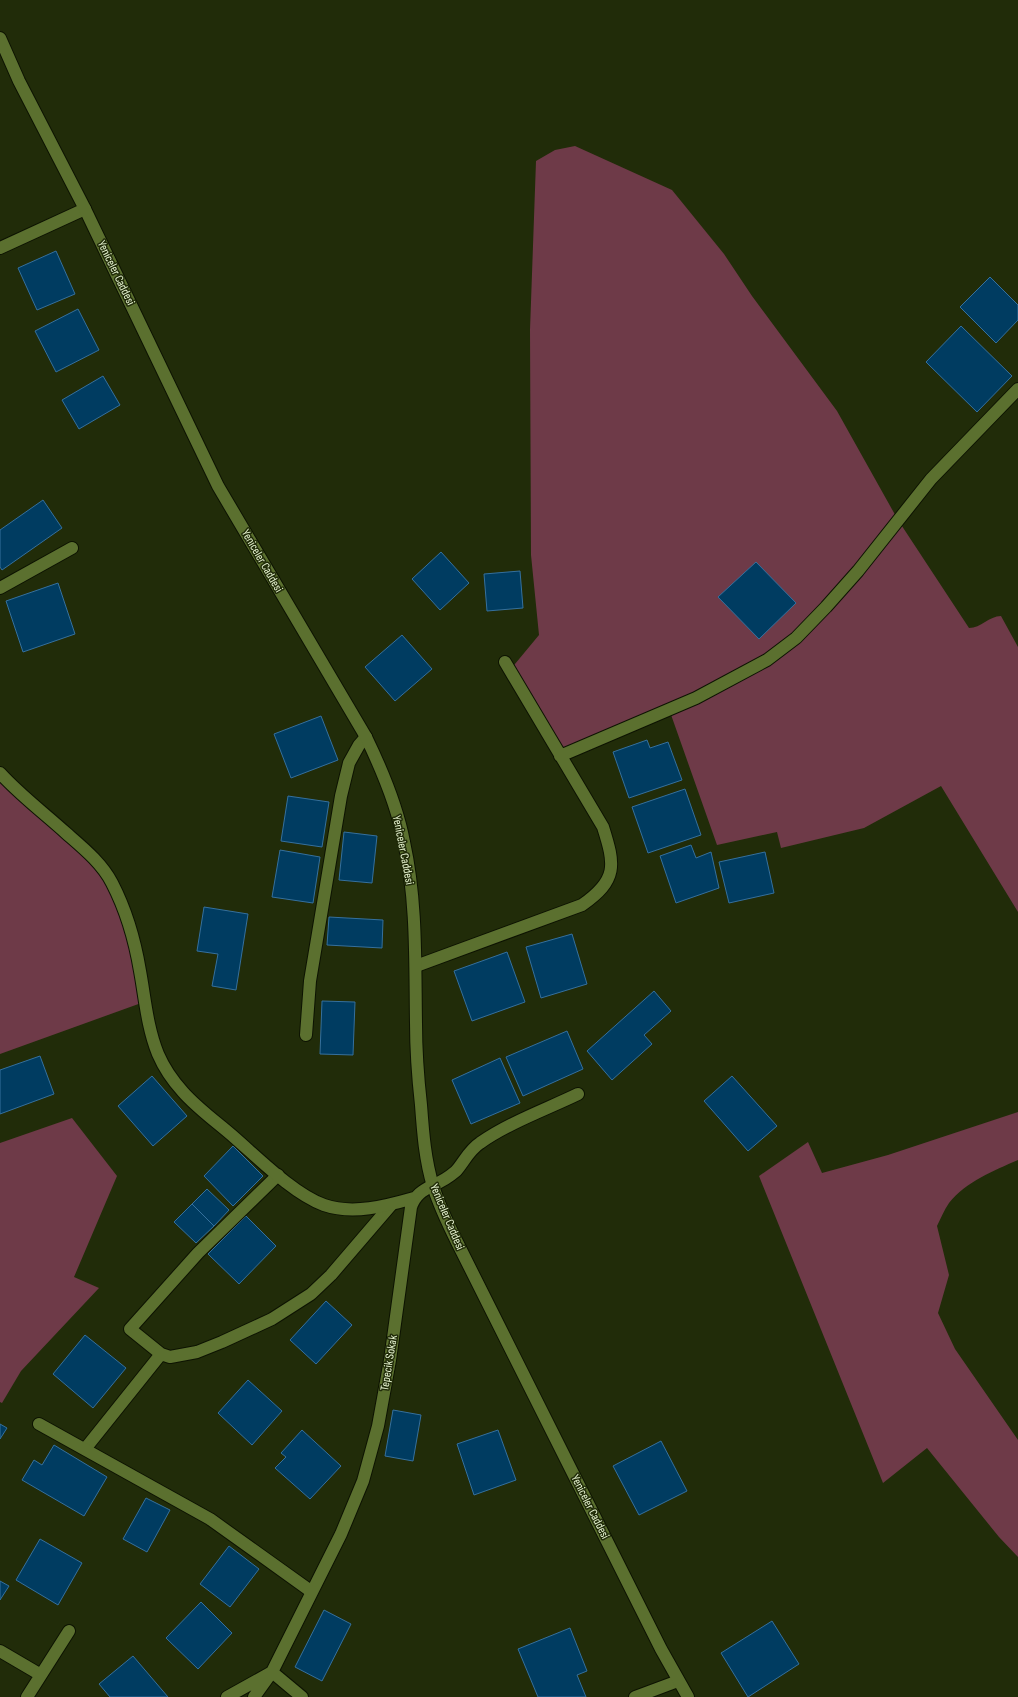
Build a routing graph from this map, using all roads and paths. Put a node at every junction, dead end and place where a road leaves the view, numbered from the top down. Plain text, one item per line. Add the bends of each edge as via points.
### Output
1 (0, 38) edge
2 (85, 210) junction
3 (0, 248) edge
4 (1018, 389) edge
5 (72, 548) dead end
6 (0, 588) edge
7 (505, 662) dead end
8 (366, 737) junction
9 (560, 756) junction
10 (0, 773) edge
11 (416, 966) junction
12 (306, 1035) dead end
13 (578, 1094) dead end
14 (278, 1175) junction
15 (433, 1185) junction
16 (414, 1198) junction
17 (391, 1205) junction
18 (161, 1354) junction
19 (39, 1424) dead end
20 (85, 1449) junction
21 (312, 1592) junction
22 (69, 1631) dead end
23 (0, 1651) edge
24 (272, 1672) junction
25 (41, 1675) junction
26 (678, 1681) junction
27 (27, 1697) edge
28 (227, 1697) edge
29 (254, 1697) edge
30 (302, 1697) edge
31 (635, 1697) edge
32 (688, 1697) edge

1 - 2 street, Yeniceler Caddesi via 19,81
2 - 3 street
2 - 8 street, Yeniceler Caddesi via 218,486
4 - 9 street via 931,479 858,571 796,638 767,660 696,698
5 - 6 street
7 - 9 street
8 - 11 street, Yeniceler Caddesi via 381,766 404,842 410,883
8 - 12 street via 349,763 341,796 310,981
9 - 11 street via 603,827 611,853 612,867 608,881 597,895 582,905
10 - 14 street via 81,846 112,882 133,939 151,1034 168,1073 194,1103
11 - 15 street, Yeniceler Caddesi via 419,1090 424,1143
13 - 15 street via 479,1143 456,1171
14 - 17 street via 300,1192 324,1204 344,1209
14 - 18 street via 198,1253 130,1330
15 - 16 street
15 - 26 street, Yeniceler Caddesi via 456,1242
16 - 17 street
16 - 21 street, Tepecik Sokak via 378,1426 364,1481 342,1534
17 - 18 street via 331,1275 294,1306 197,1352 170,1357
18 - 20 street
19 - 20 street
20 - 21 street via 210,1519
21 - 24 street, Tepecik Sokak
22 - 25 street
23 - 25 street
24 - 28 street
24 - 29 street, Tepecik Sokak
24 - 30 street
25 - 27 street
26 - 31 street
26 - 32 street, Yeniceler Caddesi

